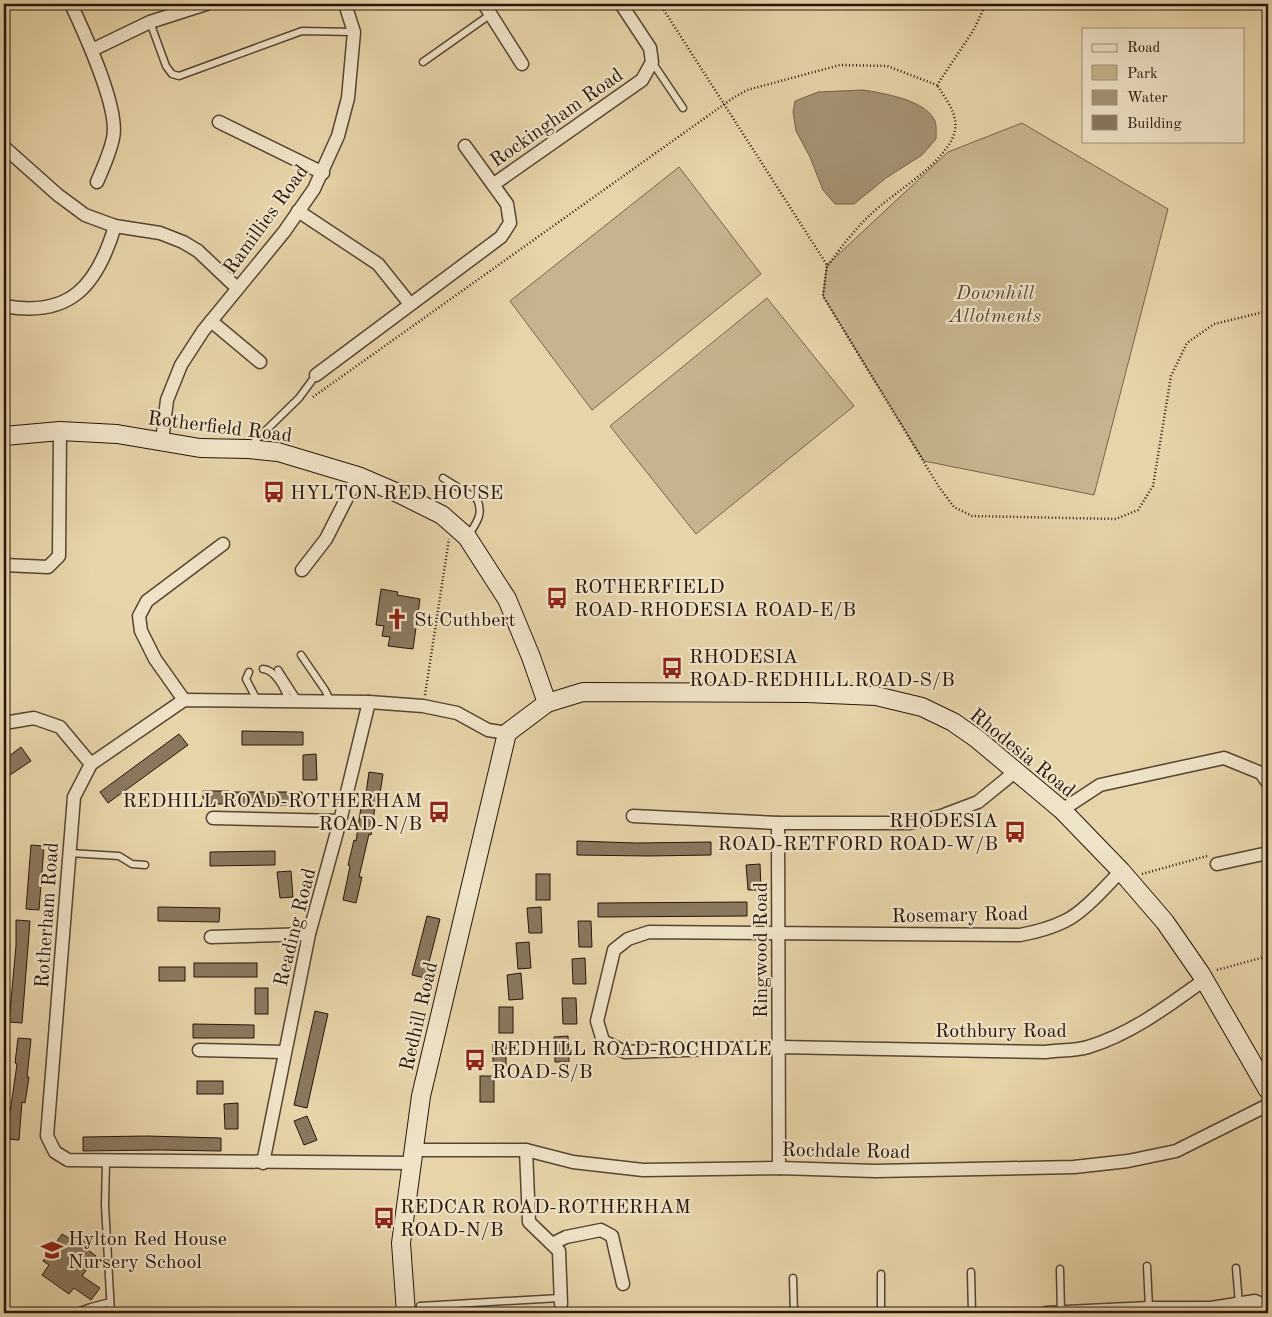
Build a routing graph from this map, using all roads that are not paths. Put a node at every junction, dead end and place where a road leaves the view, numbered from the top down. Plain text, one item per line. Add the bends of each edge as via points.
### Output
1 (71, 4) edge
2 (206, 4) edge
3 (345, 4) edge
4 (621, 4) edge
5 (488, 9) edge
6 (150, 22) junction
7 (354, 32) junction
8 (92, 50) junction
9 (423, 62) dead end
10 (652, 62) junction
11 (522, 64) dead end
12 (683, 108) dead end
13 (219, 122) dead end
14 (465, 146) dead end
15 (4, 147) edge
16 (323, 173) junction
17 (98, 182) dead end
18 (494, 184) junction
19 (298, 211) junction
20 (115, 226) junction
21 (237, 288) junction
22 (410, 304) junction
23 (4, 306) edge
24 (211, 321) junction
25 (260, 362) dead end
26 (316, 375) joint
27 (60, 431) junction
28 (4, 436) edge
29 (162, 441) junction
30 (248, 449) junction
31 (358, 476) junction
32 (443, 478) dead end
33 (467, 537) junction
34 (224, 544) dead end
35 (4, 565) edge
36 (302, 570) dead end
37 (301, 655) dead end
38 (263, 669) dead end
39 (278, 670) dead end
40 (249, 672) dead end
41 (184, 700) junction
42 (257, 700) junction
43 (294, 701) junction
44 (331, 702) junction
45 (369, 702) junction
46 (547, 703) junction
47 (4, 723) edge
48 (507, 733) junction
49 (91, 764) junction
50 (1015, 772) junction
51 (1268, 783) edge
52 (1062, 810) junction
53 (633, 816) dead end
54 (213, 818) dead end
55 (340, 821) junction
56 (778, 823) junction
57 (69, 852) junction
58 (1268, 854) edge
59 (1217, 864) road end
60 (145, 865) dead end
61 (1124, 875) junction
62 (309, 934) junction
63 (778, 934) junction
64 (211, 937) dead end
65 (1203, 977) junction
66 (779, 1047) junction
67 (199, 1050) dead end
68 (284, 1052) junction
69 (1268, 1090) edge
70 (1268, 1105) edge
71 (526, 1150) junction
72 (412, 1156) junction
73 (106, 1161) junction
74 (263, 1163) junction
75 (779, 1168) junction
76 (552, 1244) junction
77 (1148, 1266) dead end
78 (1236, 1268) dead end
79 (1060, 1269) dead end
80 (971, 1272) dead end
81 (881, 1274) dead end
82 (793, 1278) dead end
83 (623, 1284) dead end
84 (560, 1301) joint
85 (110, 1302) junction
86 (1239, 1304) junction
87 (1149, 1308) junction
88 (1268, 1308) edge
89 (413, 1310) edge
90 (1061, 1312) edge
91 (74, 1313) edge
92 (110, 1313) edge
93 (794, 1313) edge
94 (881, 1313) edge
95 (972, 1313) edge
96 (1046, 1313) edge

1 - 8 street
2 - 6 street
3 - 7 street, Ramillies Road
4 - 10 street via 650,48
5 - 9 lane
5 - 11 street
6 - 7 lane via 166,66 172,74 180,76 302,30
6 - 8 street
7 - 16 street, Ramillies Road via 348,98 338,136
8 - 17 street via 112,108 114,137
10 - 12 lane
10 - 18 street, Rockingham Road via 642,80
13 - 16 street
14 - 18 street
15 - 20 street via 85,215
16 - 19 street, Ramillies Road
18 - 22 street via 507,204 510,223 500,237
19 - 21 street, Ramillies Road
19 - 22 street via 378,264
20 - 21 street via 160,233 183,242 198,251
20 - 23 street via 98,268 86,286 68,301 39,309
21 - 24 street, Ramillies Road
22 - 26 street
24 - 25 street
24 - 29 street, Ramillies Road via 182,365 167,400
26 - 30 lane via 299,398
27 - 28 street, Rotherfield Road
27 - 29 street, Rotherfield Road via 117,434
27 - 35 street via 59,556 48,566
29 - 30 street, Rotherfield Road via 200,448
30 - 31 street, Rotherfield Road via 278,452
31 - 33 street, Rotherfield Road via 442,515
31 - 36 street via 326,539
32 - 33 lane via 479,504 480,520
33 - 46 street, Rotherfield Road via 507,600
34 - 41 street via 147,601 139,616 155,659
37 - 44 lane
38 - 43 lane via 271,672
39 - 43 lane
40 - 42 lane via 246,679
41 - 42 street
41 - 49 street, Rotherham Road
42 - 43 street
43 - 44 street
44 - 45 street
45 - 48 street via 423,706 457,713 488,730
45 - 55 street, Reading Road
46 - 48 street, Rhodesia Road
46 - 50 street, Rhodesia Road via 583,692 876,696 922,707 953,722
47 - 49 street via 34,718 60,727
48 - 72 street, Redhill Road via 421,1096
49 - 57 street, Rotherham Road via 74,797
50 - 52 street, Rhodesia Road
50 - 56 street via 978,802 910,823
51 - 52 street via 1261,773 1224,758 1100,785
52 - 61 street, Rhodesia Road
53 - 56 street
54 - 55 street
55 - 62 street, Reading Road
56 - 63 street, Ringwood Road
57 - 60 lane via 119,856 132,864
57 - 73 street, Rotherham Road via 47,1136 55,1152 68,1160
58 - 59 street
61 - 63 street, Rosemary Road via 1067,920 1044,930 1020,935
61 - 65 street, Rhodesia Road via 1164,922
62 - 64 street
62 - 68 street, Reading Road
63 - 66 street, Ringwood Road
63 - 66 street, Rosemary Road via 649,932 628,939 614,950 597,1021 603,1041 625,1052
65 - 66 street, Rothbury Road via 1152,1017 1086,1048 1046,1052
65 - 69 street, Rhodesia Road
66 - 75 street, Ringwood Road
67 - 68 street
68 - 74 street, Reading Road
70 - 75 street, Rochdale Road via 1176,1150 1128,1161 1064,1168 875,1171
71 - 72 street, Rochdale Road
71 - 75 street, Rochdale Road via 573,1162 643,1170
71 - 76 street via 529,1222
72 - 74 street, Rotherham Road
72 - 89 street, Redhill Road via 401,1243
73 - 74 street, Rotherham Road
73 - 85 lane
76 - 83 street via 566,1237 600,1230 612,1236
76 - 84 street via 559,1251
77 - 87 lane
78 - 86 lane
79 - 90 lane
80 - 95 lane
81 - 94 lane
82 - 93 lane
84 - 89 lane
85 - 91 lane
85 - 92 lane
86 - 87 street via 1211,1308
86 - 88 street via 1255,1300
87 - 90 street
90 - 96 street

